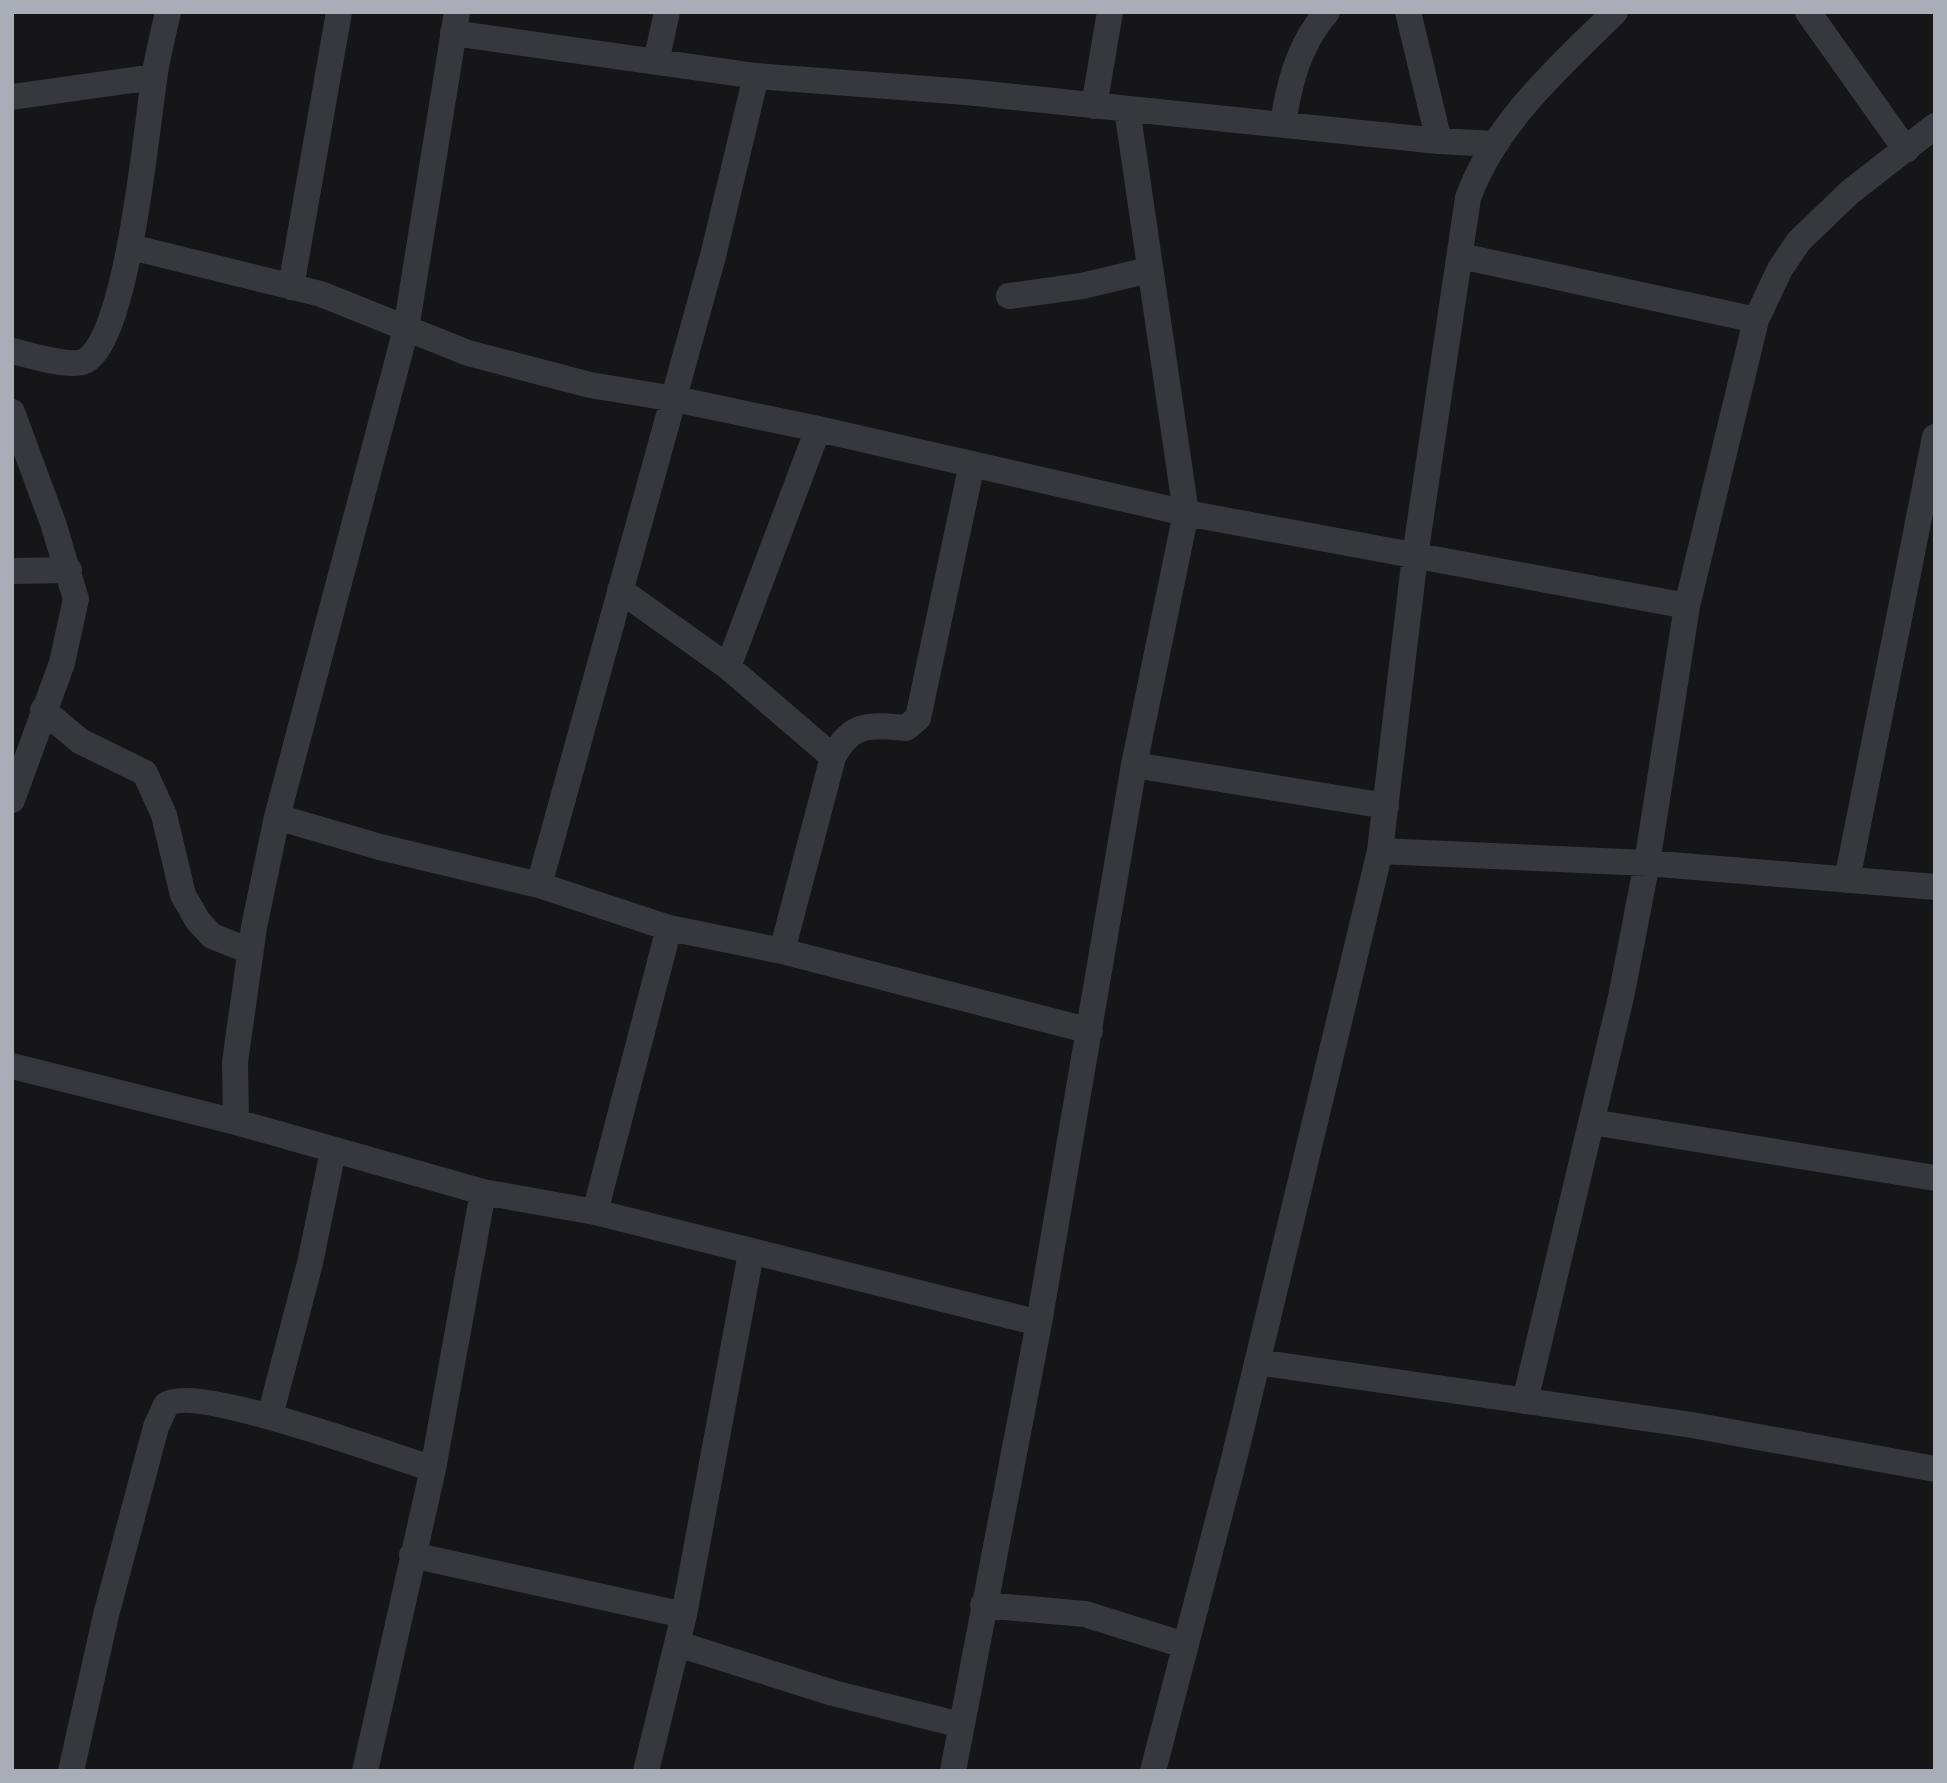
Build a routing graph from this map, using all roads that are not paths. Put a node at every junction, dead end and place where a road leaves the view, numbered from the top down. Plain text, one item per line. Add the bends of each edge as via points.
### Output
1 (168, 12) edge
2 (339, 12) edge
3 (667, 12) edge
4 (1110, 12) edge
5 (1326, 12) edge
6 (1408, 12) edge
7 (1615, 12) edge
8 (1808, 12) edge
9 (455, 22) edge
10 (656, 62) junction
11 (756, 76) junction
12 (154, 77) junction
13 (12, 97) edge
14 (1094, 106) junction
15 (1127, 109) junction
16 (1283, 124) junction
17 (1935, 126) edge
18 (1439, 141) junction
19 (1495, 144) junction
20 (1906, 150) junction
21 (131, 247) junction
22 (1461, 256) junction
23 (1149, 270) junction
24 (291, 287) junction
25 (1009, 296) dead end
26 (1756, 320) junction
27 (406, 329) junction
28 (12, 351) edge
29 (675, 399) junction
30 (12, 412) edge
31 (818, 429) junction
32 (1935, 437) edge
33 (972, 464) junction
34 (1186, 513) junction
35 (1415, 556) junction
36 (69, 570) junction
37 (12, 571) edge
38 (620, 590) junction
39 (1687, 606) junction
40 (728, 667) junction
41 (43, 710) junction
42 (833, 757) junction
43 (1134, 765) junction
44 (12, 800) edge
45 (1386, 806) junction
46 (277, 817) junction
47 (1380, 851) junction
48 (1647, 863) junction
49 (1847, 880) junction
50 (538, 885) junction
51 (1935, 887) edge
52 (669, 928) junction
53 (250, 951) junction
54 (782, 951) junction
55 (1090, 1031) junction
56 (12, 1066) edge
57 (236, 1122) junction
58 (1592, 1122) junction
59 (333, 1151) junction
60 (1935, 1178) edge
61 (483, 1192) junction
62 (595, 1212) junction
63 (751, 1253) junction
64 (1039, 1323) junction
65 (1257, 1362) junction
66 (1525, 1401) junction
67 (270, 1416) junction
68 (433, 1469) junction
69 (1935, 1469) edge
70 (412, 1555) junction
71 (983, 1605) junction
72 (684, 1615) junction
73 (678, 1644) junction
74 (1184, 1645) junction
75 (961, 1726) junction
76 (71, 1771) edge
77 (365, 1771) edge
78 (646, 1771) edge
79 (953, 1771) edge
80 (1153, 1771) edge

1 - 12 street
2 - 24 street
3 - 10 street
4 - 14 street
5 - 16 street via 1301,52
6 - 18 street
7 - 19 street
8 - 20 street
9 - 10 street
9 - 27 street
10 - 11 street
11 - 14 street
11 - 29 street
12 - 13 street
12 - 21 street
14 - 15 street
15 - 16 street
15 - 23 street
16 - 18 street
17 - 20 street
18 - 19 street
19 - 22 street via 1468,198
20 - 26 street via 1850,192 1799,241
21 - 24 street
21 - 28 street via 97,352 74,364
22 - 26 street
22 - 35 street
23 - 25 street
23 - 34 street
24 - 27 street via 346,302
26 - 39 street
27 - 29 street via 502,363 590,385
27 - 46 street
29 - 31 street
29 - 38 street
30 - 36 street
31 - 33 street
31 - 40 street
32 - 49 street
33 - 34 street
33 - 42 street via 918,718 906,728 878,724 864,728 845,739
34 - 35 street
34 - 43 street
35 - 39 street
35 - 45 street
36 - 37 street
36 - 41 street via 76,599 74,621
38 - 40 street
38 - 50 street
39 - 48 street
40 - 42 street
41 - 44 street
41 - 53 street via 80,741 145,773 164,815 189,906 212,936
42 - 54 street
43 - 45 street
43 - 55 street
45 - 47 street
46 - 50 street
46 - 53 street
47 - 48 street
47 - 65 street
48 - 49 street
48 - 58 street
49 - 51 street
50 - 52 street
52 - 54 street
52 - 62 street
53 - 57 street via 235,1062
54 - 55 street
55 - 64 street
56 - 57 street
57 - 59 street
58 - 60 street
58 - 66 street
59 - 61 street
59 - 67 street via 310,1263
61 - 62 street
61 - 68 street
62 - 63 street
63 - 64 street
63 - 72 street
64 - 71 street
65 - 66 street
65 - 74 street
66 - 69 street via 1692,1425
67 - 68 street
67 - 76 street via 183,1399 166,1405 156,1427 106,1615
68 - 70 street
70 - 72 street
70 - 77 street
71 - 74 street via 1085,1614
71 - 75 street
72 - 73 street
73 - 75 street via 833,1693
73 - 78 street
74 - 80 street
75 - 79 street

